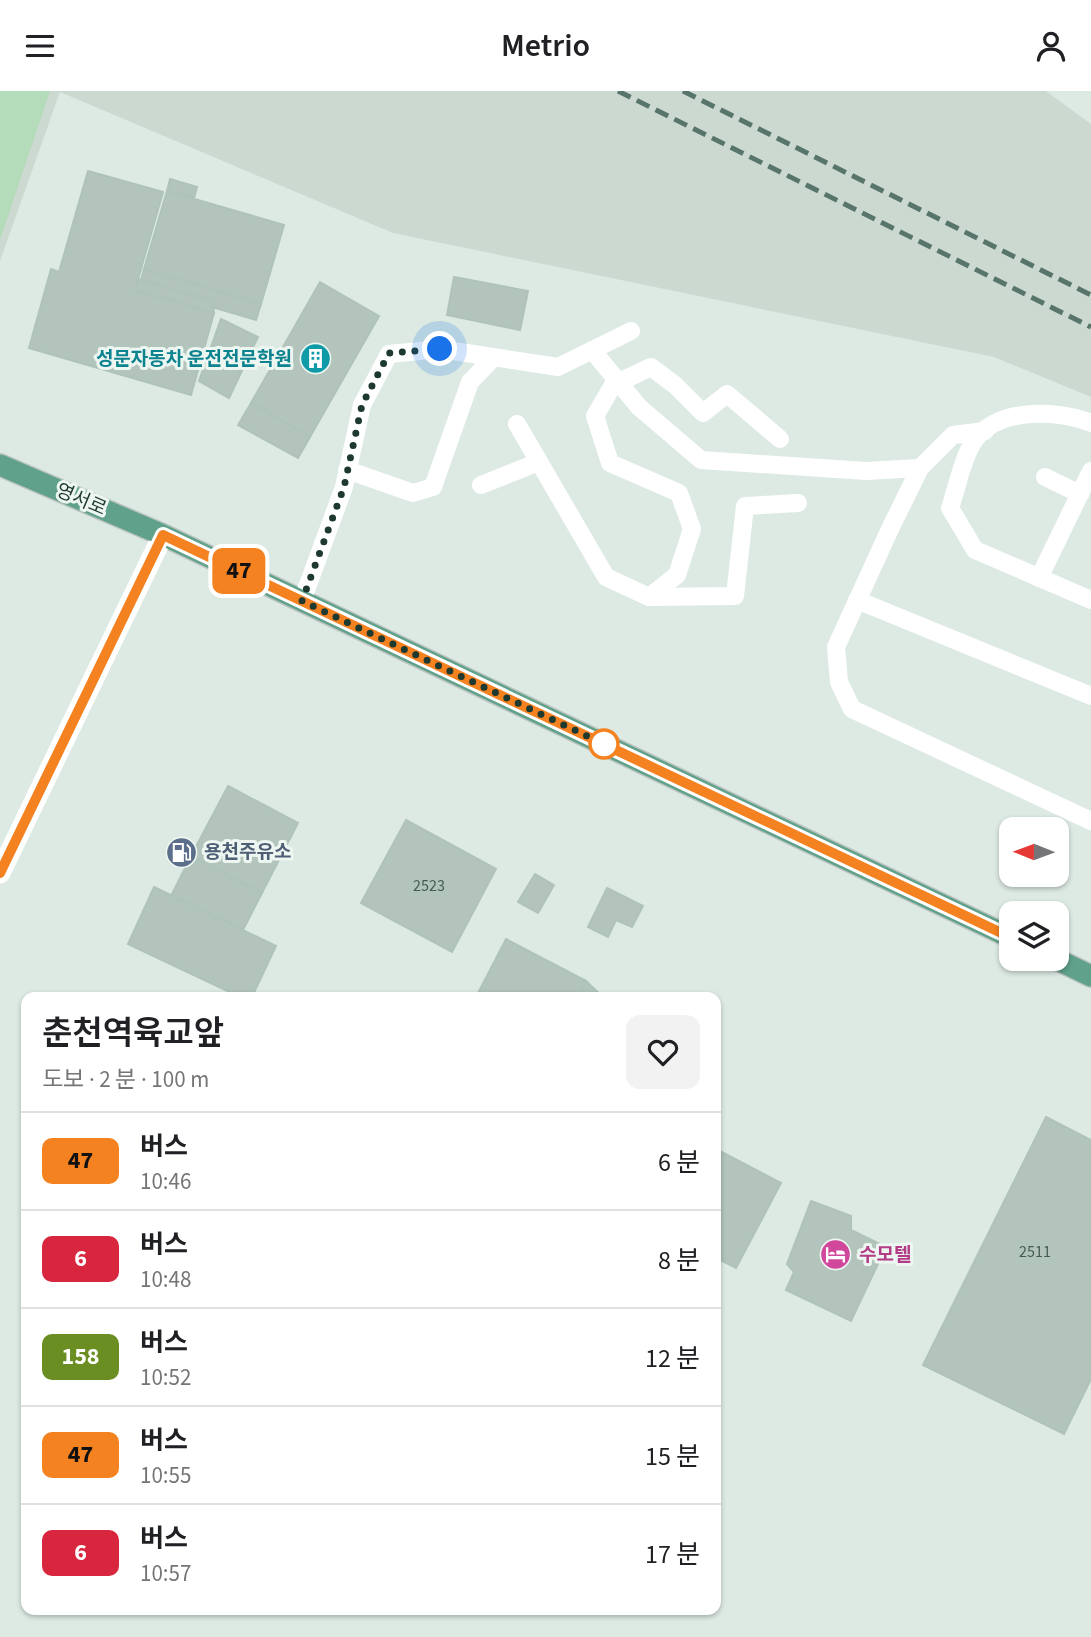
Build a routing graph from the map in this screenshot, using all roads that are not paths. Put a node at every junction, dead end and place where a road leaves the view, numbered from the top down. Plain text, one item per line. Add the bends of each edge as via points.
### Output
1 (631, 331) dead end
2 (592, 350) junction
3 (494, 357) junction
4 (619, 382) junction
5 (1091, 423) edge
6 (517, 424) dead end
7 (985, 431) junction
8 (780, 439) dead end
9 (539, 462) junction
10 (0, 465) edge
11 (920, 468) junction
12 (347, 470) junction
13 (1091, 471) edge
14 (1045, 477) dead end
15 (481, 485) dead end
16 (1080, 493) junction
17 (798, 503) dead end
18 (163, 535) junction
19 (1039, 578) junction
20 (649, 597) junction
21 (858, 600) junction
22 (1091, 600) edge
23 (302, 601) junction
24 (1091, 696) edge
25 (1091, 821) edge
26 (0, 873) edge
27 (999, 932) edge
28 (1069, 965) edge
29 (1091, 975) edge

1 - 2 lane
2 - 3 lane via 558,367
2 - 4 lane
3 - 12 lane via 440,349 389,353 362,405
3 - 12 lane via 470,381 433,487 414,493
4 - 8 lane via 652,367 703,413 727,394
4 - 11 lane via 639,407 701,460 866,471
4 - 20 lane via 612,385 595,416 610,463 678,493 692,529 677,575
5 - 7 lane via 1040,414 994,421
6 - 9 lane
7 - 11 lane via 953,435
7 - 19 lane via 972,444 950,508 975,550
9 - 15 lane
9 - 20 lane via 606,577
10 - 18 main road, 영서로
11 - 21 lane
12 - 23 lane
13 - 16 lane
14 - 16 lane
16 - 19 lane
17 - 20 lane via 745,506 735,596
18 - 23 main road, 영서로
18 - 26 street
19 - 22 lane
21 - 24 lane
21 - 25 lane via 836,647 839,682 852,709
23 - 27 main road, 영서로
28 - 29 main road

